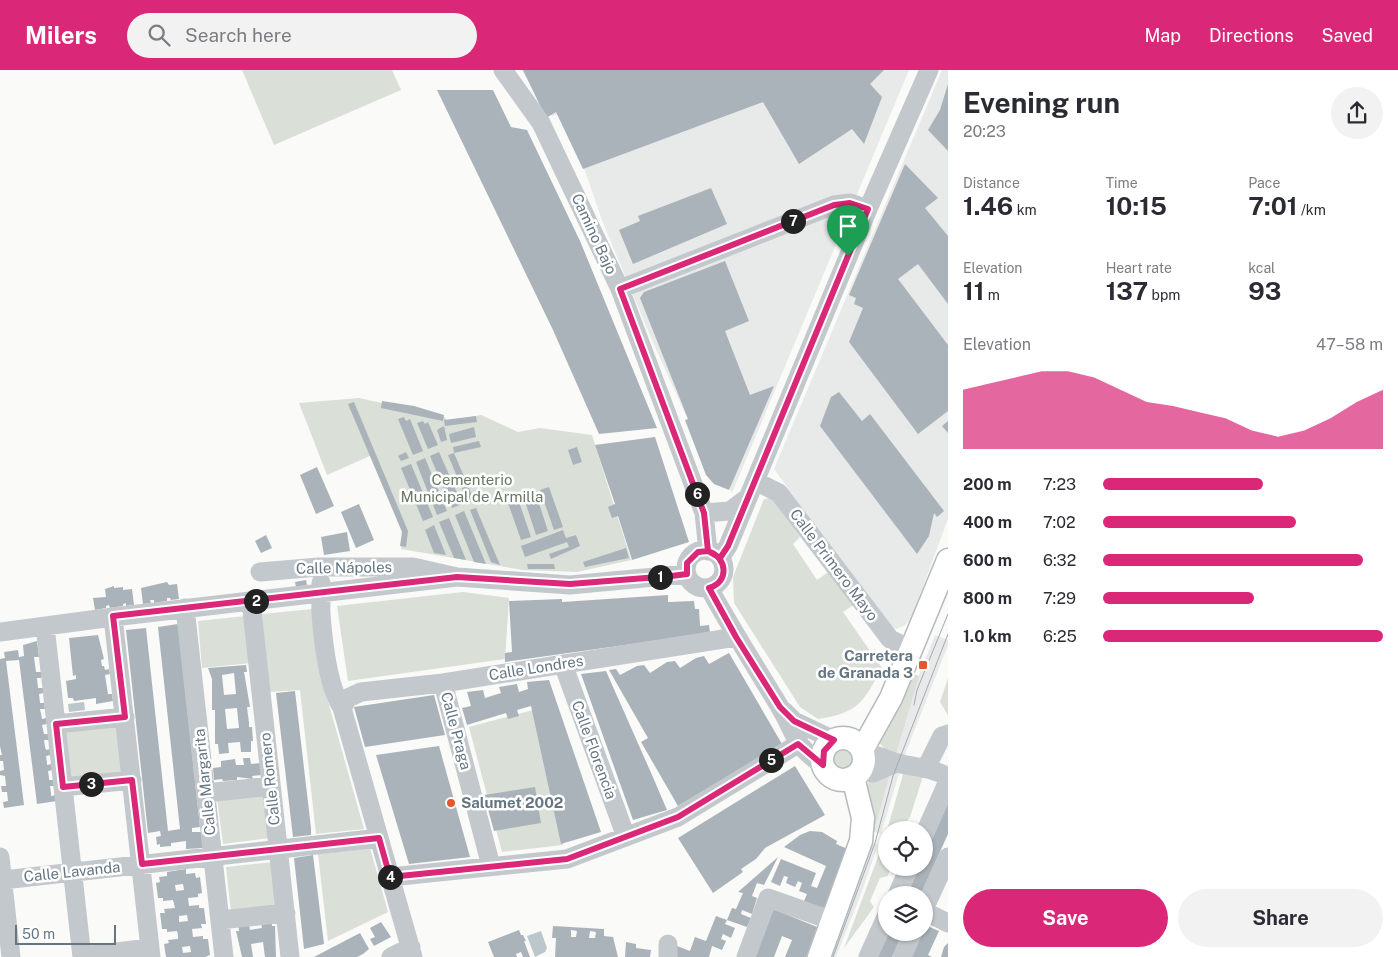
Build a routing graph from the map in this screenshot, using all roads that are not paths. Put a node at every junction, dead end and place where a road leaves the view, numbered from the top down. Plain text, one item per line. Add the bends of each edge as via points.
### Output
1 (929, 70) edge
2 (507, 71) edge
3 (868, 209) junction
4 (620, 289) junction
5 (755, 481) junction
6 (747, 498) junction
7 (704, 513) junction
8 (714, 554) junction
9 (948, 560) edge
10 (319, 567) junction
11 (260, 572) dead end
12 (687, 574) junction
13 (457, 577) junction
14 (709, 588) junction
15 (323, 593) junction
16 (251, 601) junction
17 (185, 608) junction
18 (113, 616) junction
19 (45, 626) junction
20 (0, 632) edge
21 (736, 637) junction
22 (912, 650) junction
23 (563, 664) junction
24 (443, 683) junction
25 (780, 707) junction
26 (342, 708) junction
27 (125, 717) junction
28 (56, 724) junction
29 (948, 734) edge
30 (798, 744) junction
31 (847, 759) junction
32 (926, 768) junction
33 (948, 777) edge
34 (132, 780) junction
35 (948, 781) edge
36 (271, 786) junction
37 (63, 787) junction
38 (206, 793) junction
39 (930, 821) edge
40 (626, 837) junction
41 (379, 838) junction
42 (278, 849) junction
43 (213, 856) junction
44 (0, 857) edge
45 (948, 857) edge
46 (142, 864) junction
47 (491, 866) junction
48 (73, 872) junction
49 (390, 877) junction
50 (2, 880) junction
51 (933, 890) edge
52 (286, 913) junction
53 (933, 915) edge
54 (220, 920) junction
55 (833, 921) junction
56 (948, 923) edge
57 (878, 935) edge
58 (909, 941) edge
59 (151, 952) edge
60 (412, 952) edge
61 (82, 956) edge
62 (11, 957) edge
63 (224, 957) edge
64 (290, 957) edge
65 (390, 957) edge
66 (746, 957) edge
67 (819, 957) edge
68 (868, 957) edge
69 (902, 957) edge

1 - 3 street
2 - 4 street, Camino Bajo via 541,123
3 - 4 street via 850,203 834,205
3 - 5 street
4 - 7 street, Camino Bajo
5 - 6 street
5 - 22 street, Calle Primero Mayo via 779,493 890,639
6 - 7 street via 730,511
6 - 8 street via 728,546
7 - 8 street, Camino Bajo
8 - 12 street via 698,552 691,557 687,563
8 - 14 street via 724,568 723,576 720,582
9 - 22 main road
10 - 11 street, Calle Nápoles
10 - 13 street, Calle Nápoles via 413,567
10 - 15 street
12 - 13 street, Calle Nápoles via 570,584
12 - 14 street via 693,584
13 - 15 street, Calle Nápoles
14 - 21 street
15 - 16 street, Calle Nápoles
15 - 26 street via 321,612 332,681 336,699
16 - 17 street, Calle Nápoles
16 - 36 street, Calle Romero
17 - 18 street, Calle Nápoles
17 - 38 street, Calle Margarita
18 - 19 street, Calle Nápoles
18 - 27 street
19 - 20 street, Calle Nápoles
19 - 28 street
21 - 23 street, Calle Londres
21 - 25 street
22 - 31 main road via 881,719
23 - 24 street, Calle Londres
23 - 40 street, Calle Florencia
24 - 26 street, Calle Londres via 362,692 348,698
24 - 47 street, Calle Praga
25 - 30 street
25 - 31 street
26 - 41 street
27 - 28 street
27 - 34 street
28 - 37 street
29 - 32 street via 942,736
30 - 31 street
30 - 40 street via 678,817
31 - 32 street via 873,773 896,763
31 - 55 main road via 863,818 862,830 858,854
32 - 33 street
34 - 37 street
34 - 46 street
35 - 39 street
36 - 38 street
36 - 42 street, Calle Romero
37 - 48 street
38 - 43 street, Calle Margarita
40 - 47 street via 567,859
41 - 42 street, Calle Lavanda
41 - 49 street
42 - 43 street, Calle Lavanda
42 - 52 street, Calle Romero
43 - 46 street, Calle Lavanda
43 - 54 street, Calle Margarita
44 - 50 street
45 - 51 street
46 - 48 street, Calle Lavanda
46 - 59 street
47 - 49 street
48 - 50 street, Calle Lavanda
48 - 61 street
49 - 60 street
50 - 62 street
52 - 54 street
52 - 64 street, Calle Romero
53 - 56 street
54 - 63 street, Calle Margarita
55 - 66 street via 768,898
55 - 67 main road
57 - 68 street
58 - 69 street
59 - 61 street
60 - 65 street

